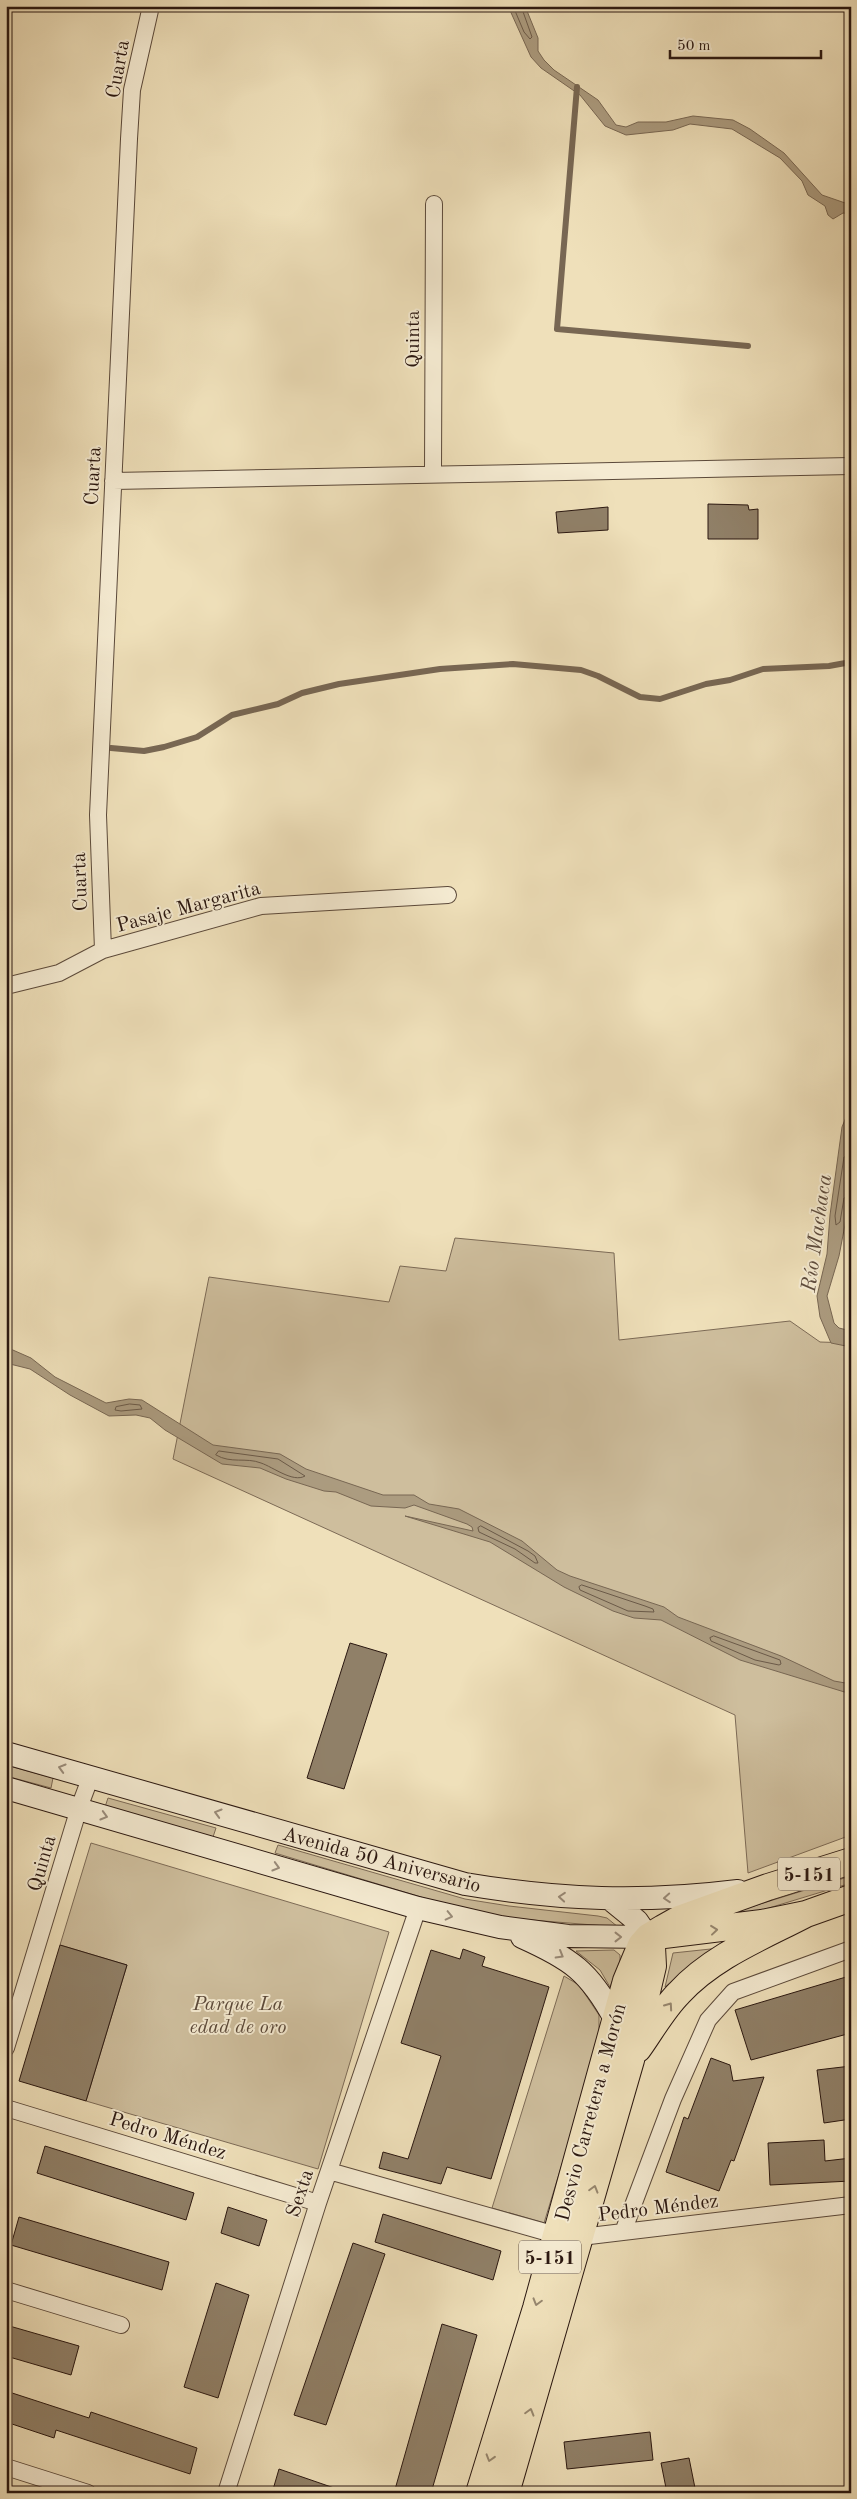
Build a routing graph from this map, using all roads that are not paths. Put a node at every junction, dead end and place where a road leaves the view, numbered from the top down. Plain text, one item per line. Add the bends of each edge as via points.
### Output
1 (151, 6) edge
2 (434, 204) dead end
3 (851, 466) edge
4 (433, 473) junction
5 (113, 481) junction
6 (448, 895) dead end
7 (103, 950) junction
8 (6, 986) edge
9 (6, 1753) edge
10 (91, 1776) junction
11 (6, 1788) edge
12 (79, 1808) junction
13 (255, 1824) junction
14 (245, 1858) junction
15 (851, 1861) edge
16 (768, 1887) junction
17 (610, 1899) junction
18 (850, 1899) edge
19 (418, 1908) junction
20 (806, 1914) junction
21 (500, 1928) junction
22 (648, 1936) junction
23 (851, 1949) edge
24 (615, 2019) junction
25 (6, 2048) edge
26 (631, 2060) junction
27 (6, 2108) edge
28 (329, 2172) junction
29 (318, 2203) junction
30 (851, 2206) edge
31 (623, 2232) junction
32 (569, 2236) junction
33 (6, 2290) edge
34 (121, 2325) dead end
35 (6, 2467) edge
36 (88, 2493) edge
37 (226, 2493) edge
38 (479, 2493) edge
39 (506, 2493) edge

1 - 5 street, Cuarta via 132,90
2 - 4 street, Quinta
3 - 4 street via 535,474
4 - 5 street
5 - 7 street, Cuarta via 98,815
6 - 7 street, Pasaje Margarita via 262,906
7 - 8 street, Pasaje Margarita via 59,973
10 -> 9 main road, Avenida 50 Aniversario
10 - 12 street, Quinta
13 -> 10 main road, Avenida 50 Aniversario
11 - 12 main road, Avenida 50 Aniversario
12 -> 14 main road, Avenida 50 Aniversario
12 - 25 street, Quinta
13 - 14 main road
17 -> 13 main road, Avenida 50 Aniversario via 527,1894 465,1884
14 -> 19 main road, Avenida 50 Aniversario
15 - 16 main road, 5-151
16 -> 17 main road, Avenida 50 Aniversario / 5-151 via 682,1897
16 - 22 main road, Desvio Carretera a Morón / 5-151 via 679,1920
17 - 22 main road
18 - 20 main road, 5-151
19 -> 21 main road, Avenida 50 Aniversario
19 - 28 street, Sexta
22 -> 20 main road, 5-151 via 731,1928
26 -> 20 main road, 5-151 via 678,1993 701,1972 728,1954
21 -> 22 main road, Avenida 50 Aniversario via 568,1936
21 -> 24 main road via 571,1961 601,1993
22 - 24 main road, Desvio Carretera a Morón / 5-151 via 634,1957
22 - 26 main road, Desvio Carretera a Morón / 5-151 via 653,1966
23 - 31 street via 734,1992 708,2020 673,2099
24 - 32 main road, Desvio Carretera a Morón / 5-151
32 -> 26 main road, Desvio Carretera a Morón / 5-151
27 - 29 street, Pedro Méndez
28 - 29 street, Sexta
28 - 32 street, Pedro Méndez
29 - 37 street, Sexta
30 - 31 street, Pedro Méndez
31 - 32 street, Pedro Méndez
32 -> 38 main road, Desvio Carretera a Morón / 5-151
39 -> 32 main road, Desvio Carretera a Morón / 5-151
33 - 34 street
35 - 36 street

